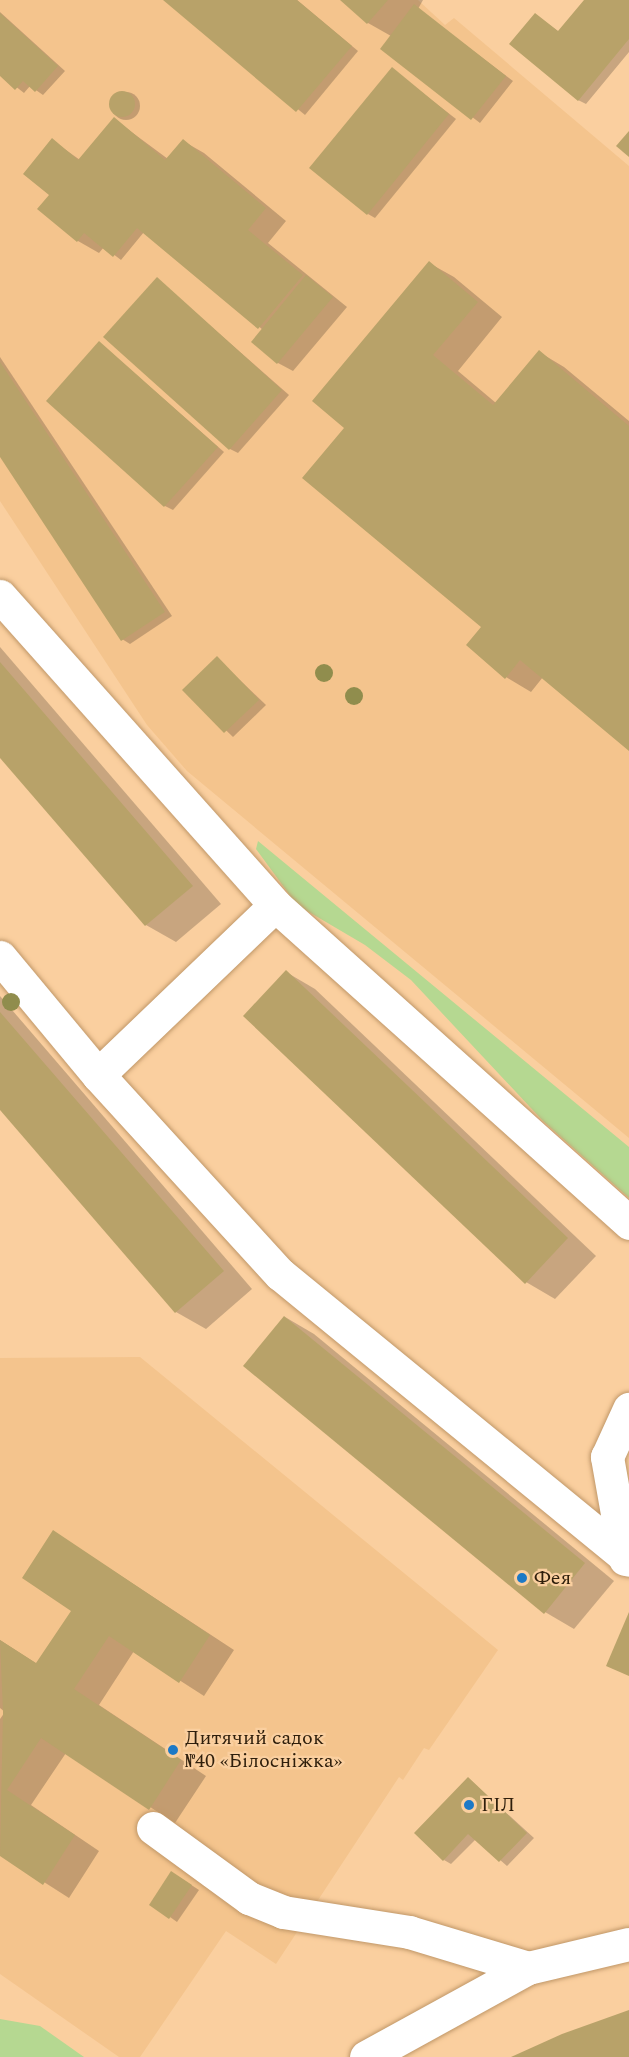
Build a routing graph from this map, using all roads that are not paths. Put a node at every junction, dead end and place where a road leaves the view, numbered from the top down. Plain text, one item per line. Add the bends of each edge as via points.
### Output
1 (0, 596) edge
2 (275, 905) junction
3 (0, 957) edge
4 (98, 1075) junction
5 (629, 1223) edge
6 (629, 1409) edge
7 (627, 1559) edge
8 (153, 1828) dead end
9 (629, 1944) edge
10 (528, 1968) junction
11 (366, 2057) edge

1 - 2 lane
2 - 4 lane
2 - 5 lane
3 - 4 lane
4 - 7 lane via 279,1274
6 - 7 lane via 607,1457
8 - 10 lane via 249,1898 283,1912 409,1932
9 - 10 lane
10 - 11 lane

